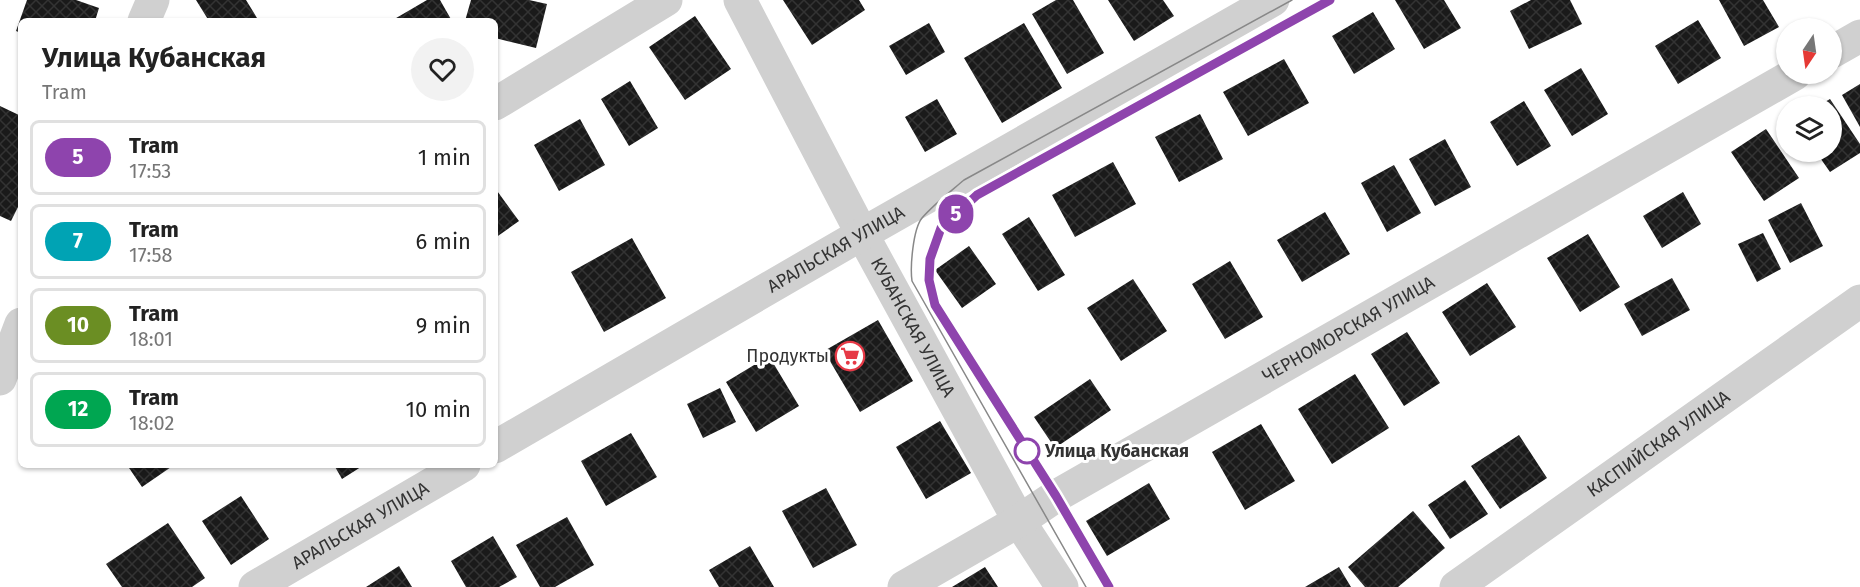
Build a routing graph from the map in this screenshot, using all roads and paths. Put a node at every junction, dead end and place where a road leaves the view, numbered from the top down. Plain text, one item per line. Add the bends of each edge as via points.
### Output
1 (153, 0) edge
2 (666, 0) edge
3 (740, 0) edge
4 (1273, 0) edge
5 (145, 18) edge
6 (1860, 36) edge
7 (1842, 46) edge
8 (1777, 84) edge
9 (498, 102) edge
10 (862, 234) junction
11 (1860, 301) edge
12 (18, 332) edge
13 (0, 379) edge
14 (498, 445) edge
15 (459, 468) edge
16 (1019, 520) junction
17 (255, 587) edge
18 (904, 587) edge
19 (1062, 587) edge
20 (1456, 587) edge

1 - 5 street
2 - 9 street
3 - 10 street, КУБАНСКАЯ УЛИЦА
4 - 10 street, АРАЛЬСКАЯ УЛИЦА
6 - 7 street
8 - 16 street, ЧЕРНОМОРСКАЯ УЛИЦА
10 - 14 street, АРАЛЬСКАЯ УЛИЦА
10 - 16 street, КУБАНСКАЯ УЛИЦА
11 - 20 street, КАСПИЙСКАЯ УЛИЦА
12 - 13 street
15 - 17 street, АРАЛЬСКАЯ УЛИЦА
16 - 18 street, ЧЕРНОМОРСКАЯ УЛИЦА
16 - 19 street, КУБАНСКАЯ УЛИЦА

